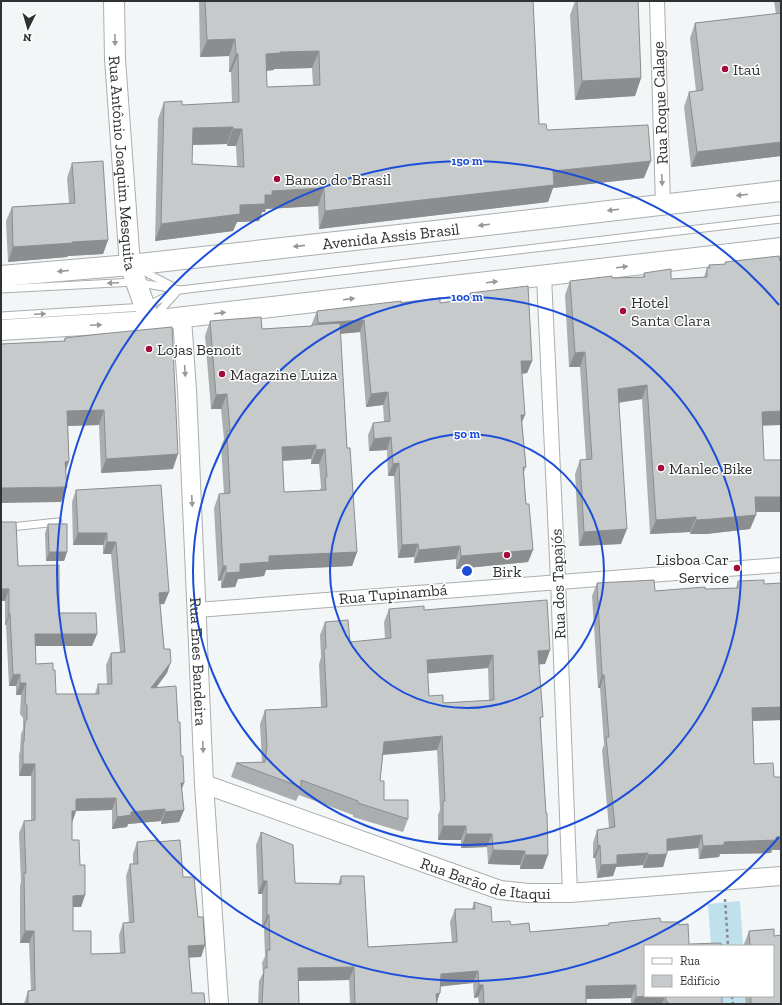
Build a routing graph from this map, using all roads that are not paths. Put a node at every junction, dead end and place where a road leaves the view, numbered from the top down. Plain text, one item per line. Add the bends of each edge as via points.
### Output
1 (114, 1) edge
2 (656, 1) edge
3 (781, 191) edge
4 (663, 204) junction
5 (781, 220) edge
6 (781, 248) edge
7 (133, 273) junction
8 (1, 276) edge
9 (544, 276) junction
10 (1, 289) edge
11 (180, 290) junction
12 (148, 314) junction
13 (1, 316) edge
14 (182, 318) junction
15 (1, 330) edge
16 (58, 522) edge
17 (1, 528) edge
18 (781, 564) edge
19 (558, 581) junction
20 (197, 610) junction
21 (204, 784) junction
22 (781, 876) edge
23 (570, 893) junction
24 (219, 1004) edge

1 -> 7 main road, Rua Antônio Joaquim Mesquita via 116,59
2 -> 4 street, Rua Roque Calage
3 -> 4 main road, Avenida Assis Brasil
4 -> 7 main road, Avenida Assis Brasil
5 - 11 lane
9 -> 6 main road
7 -> 8 main road, Avenida Assis Brasil
7 -> 10 lane
7 - 11 lane
7 - 11 lane
7 - 12 main road, Rua Antônio Joaquim Mesquita
14 -> 9 main road
9 - 19 street, Rua dos Tapajós
11 - 12 lane
11 - 12 lane
13 -> 12 lane
12 - 14 main road
15 -> 12 main road
14 -> 20 street, Rua Enes Bandeira
16 - 17 lane
18 - 19 street, Rua Tupinambá
19 - 20 street, Rua Tupinambá
19 - 23 street, Rua dos Tapajós
20 -> 21 street, Rua Enes Bandeira
21 - 23 street, Rua Barão de Itaqui via 500,890
21 - 24 street, Rua Enes Bandeira
22 - 23 street, Rua Barão de Itaqui

